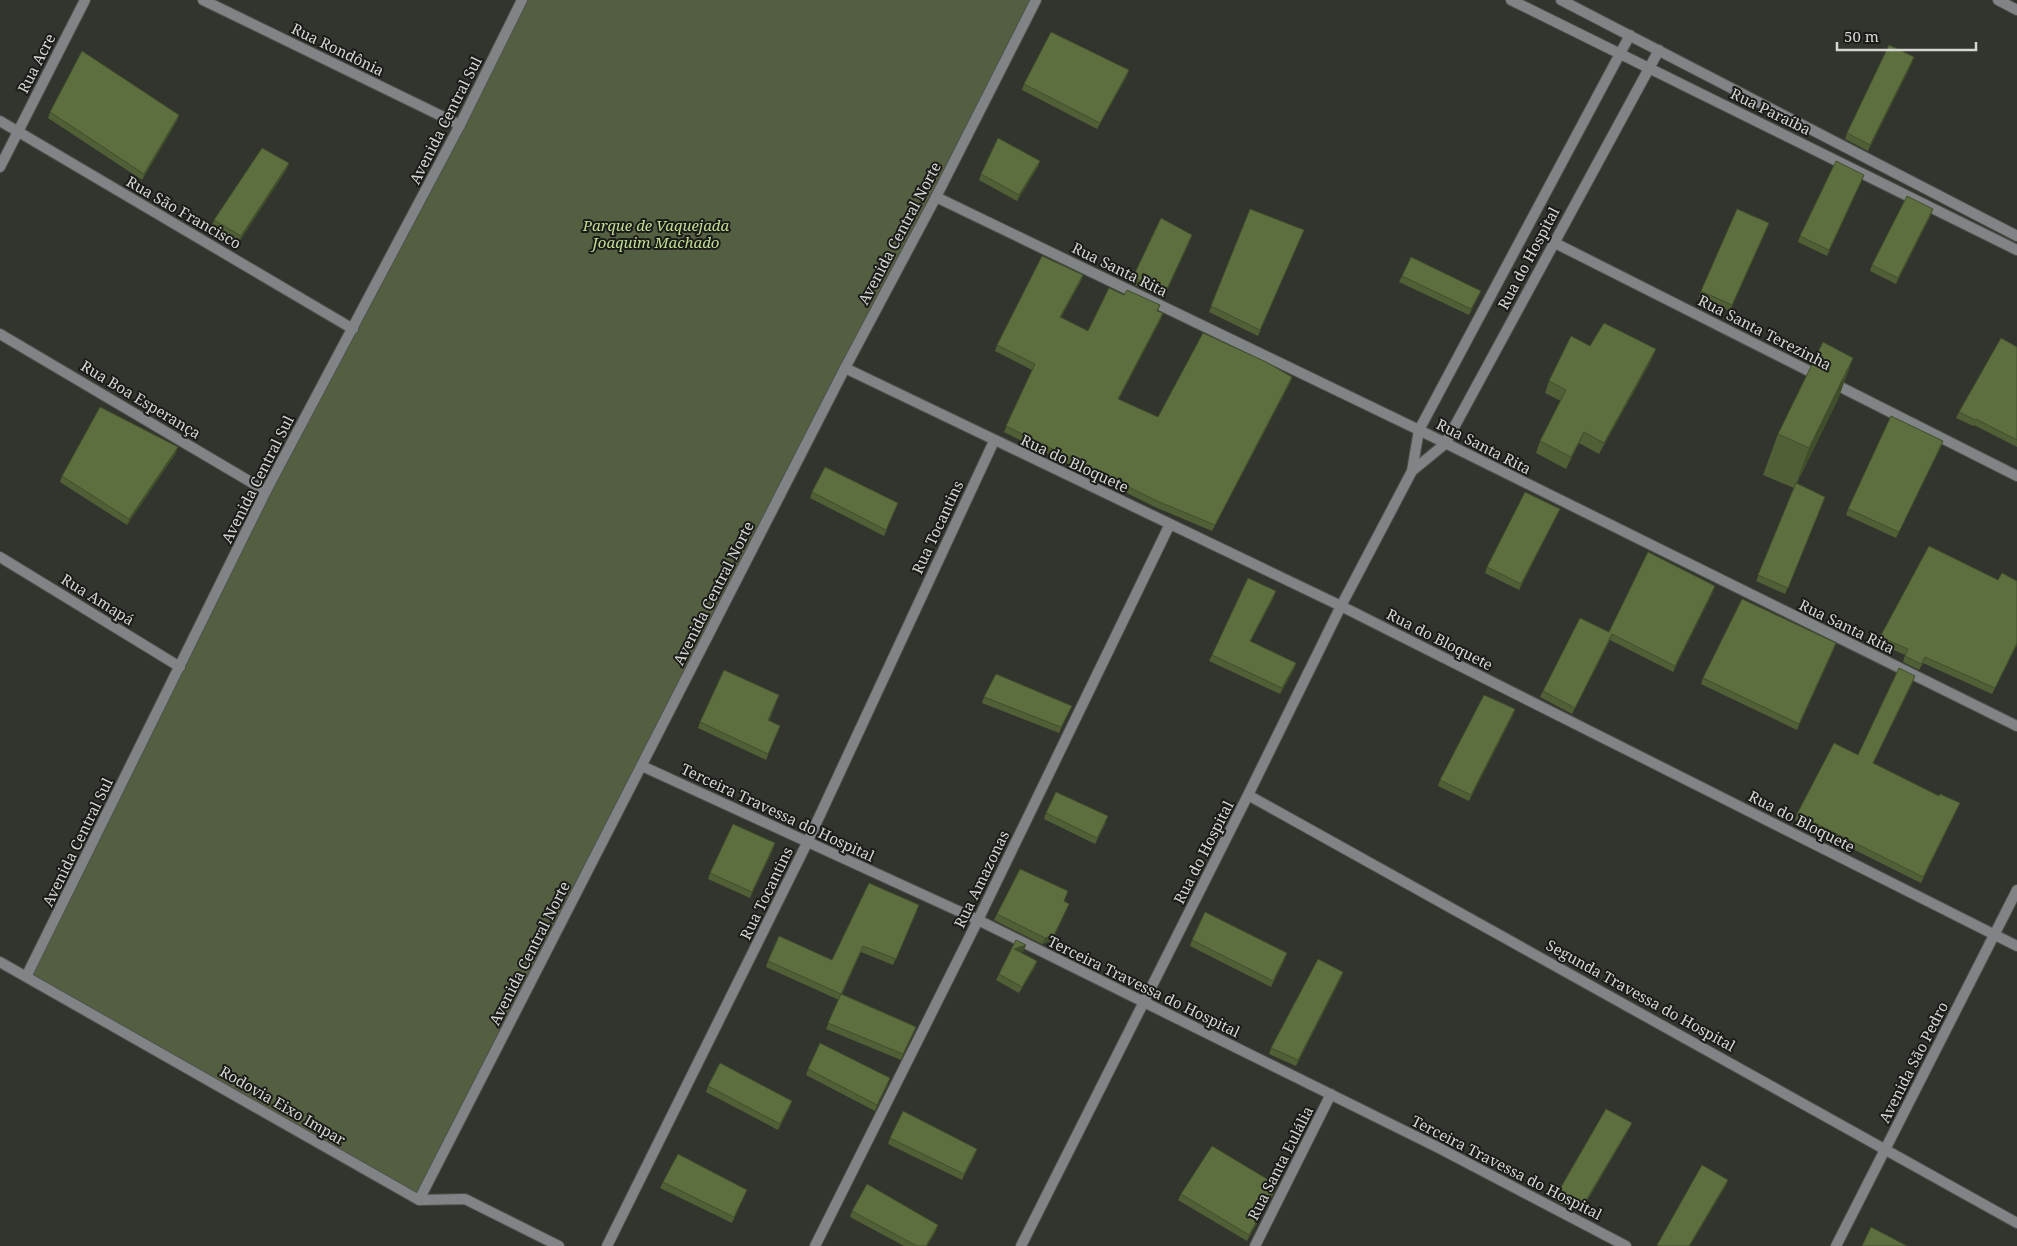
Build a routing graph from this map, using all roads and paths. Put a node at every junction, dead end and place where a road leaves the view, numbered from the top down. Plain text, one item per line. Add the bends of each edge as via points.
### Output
1 (84, 0) edge
2 (203, 0) edge
3 (522, 0) edge
4 (1036, 0) edge
5 (1511, 0) edge
6 (1561, 0) edge
7 (1998, 0) edge
8 (2017, 10) edge
9 (1630, 35) junction
10 (1659, 50) junction
11 (1622, 54) junction
12 (1650, 68) junction
13 (0, 122) edge
14 (460, 125) junction
15 (17, 132) junction
16 (0, 167) edge
17 (936, 197) junction
18 (2017, 236) edge
19 (1553, 242) junction
20 (2017, 250) edge
21 (353, 329) junction
22 (0, 334) edge
23 (845, 368) junction
24 (1419, 430) junction
25 (994, 441) junction
26 (1445, 444) junction
27 (1412, 471) junction
28 (2017, 476) edge
29 (266, 491) junction
30 (1170, 524) junction
31 (0, 557) edge
32 (1340, 606) junction
33 (180, 667) junction
34 (2017, 726) edge
35 (642, 766) junction
36 (1248, 796) junction
37 (807, 843) junction
38 (2017, 890) edge
39 (978, 920) junction
40 (1994, 935) junction
41 (2017, 946) edge
42 (0, 962) edge
43 (26, 975) junction
44 (1142, 1003) junction
45 (1331, 1094) junction
46 (1886, 1148) junction
47 (419, 1200) junction
48 (2017, 1223) edge
49 (559, 1246) edge
50 (607, 1246) edge
51 (815, 1246) edge
52 (1021, 1246) edge
53 (1255, 1246) edge
54 (1625, 1246) edge
55 (1836, 1246) edge

1 - 15 street, Rua Acre
2 - 14 street, Rua Rondônia
3 - 14 street, Avenida Central Sul
4 - 17 street, Avenida Central Norte
5 - 11 street, Rua Paraíba
6 - 9 street, Rua Paraíba
7 - 8 street
9 - 10 street, Rua Paraíba
9 - 11 street, Rua do Hospital
10 - 12 street, Rua do Hospital
10 - 18 street, Rua Paraíba
11 - 12 street, Rua Paraíba
11 - 24 street, Rua do Hospital
12 - 19 street, Rua do Hospital
12 - 20 street, Rua Paraíba
13 - 15 street, Rua São Francisco
14 - 21 street, Avenida Central Sul
15 - 16 street, Rua Acre
15 - 21 street, Rua São Francisco
17 - 23 street, Avenida Central Norte
17 - 24 street, Rua Santa Rita
19 - 26 street, Rua do Hospital
19 - 28 street, Rua Santa Terezinha
21 - 29 street, Avenida Central Sul
22 - 29 street, Rua Boa Esperança
23 - 25 street, Rua do Bloquete
23 - 35 street, Avenida Central Norte
24 - 26 street, Rua Santa Rita
24 - 27 street, Rua do Hospital
25 - 30 street, Rua do Bloquete
25 - 37 street, Rua Tocantins
26 - 27 street, Rua do Hospital
26 - 34 street, Rua Santa Rita
27 - 32 street, Rua do Hospital
29 - 33 street, Avenida Central Sul
30 - 32 street, Rua do Bloquete
30 - 39 street, Rua Amazonas
31 - 33 street, Rua Amapá
32 - 36 street, Rua do Hospital
32 - 40 street, Rua do Bloquete
33 - 43 street, Avenida Central Sul
35 - 37 street, Terceira Travessa do Hospital
35 - 47 street, Avenida Central Norte
36 - 44 street, Rua do Hospital
36 - 46 street, Segunda Travessa do Hospital
37 - 39 street, Terceira Travessa do Hospital
37 - 50 street, Rua Tocantins
38 - 40 street, Avenida São Pedro
39 - 44 street, Terceira Travessa do Hospital
39 - 51 street, Rua Amazonas
40 - 41 street, Rua do Bloquete
40 - 46 street, Avenida São Pedro
42 - 43 street, Rodovia Eixo Impar
43 - 47 street, Rodovia Eixo Impar
44 - 45 street, Terceira Travessa do Hospital
44 - 52 street, Rua do Hospital
45 - 53 street, Rua Santa Eulália
45 - 54 street, Terceira Travessa do Hospital
46 - 48 street, Segunda Travessa do Hospital
46 - 55 street, Avenida São Pedro
47 - 49 street via 465,1199

